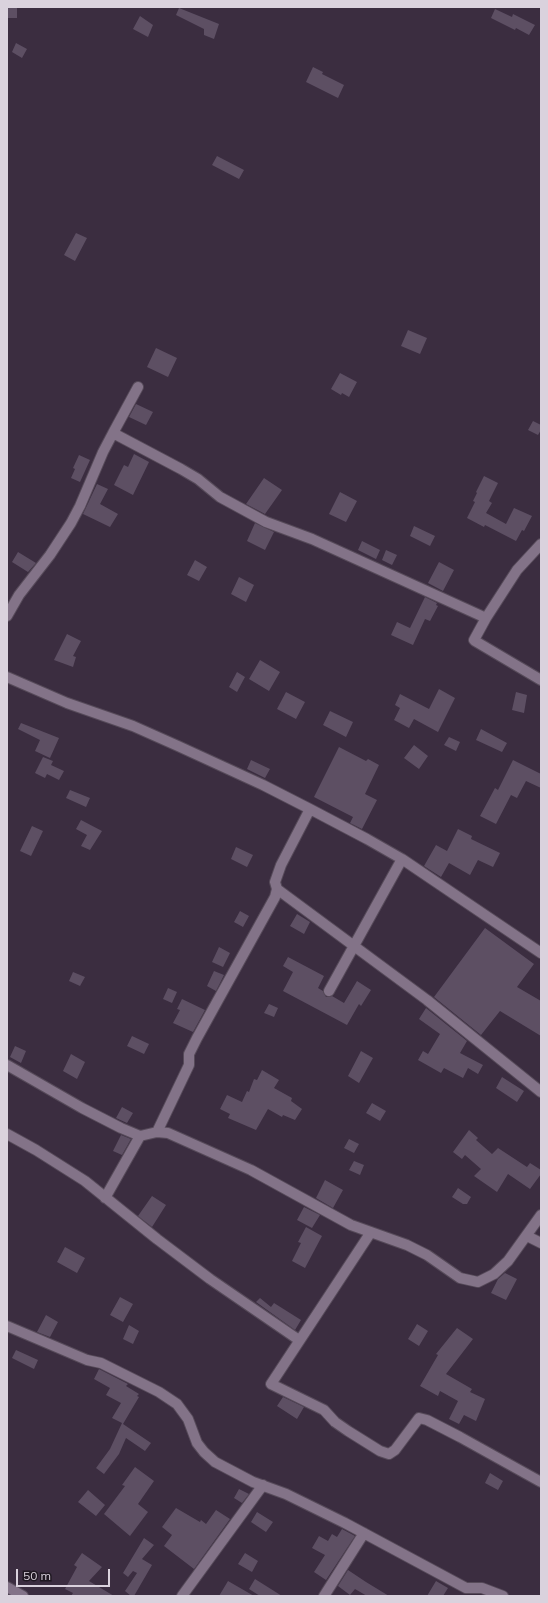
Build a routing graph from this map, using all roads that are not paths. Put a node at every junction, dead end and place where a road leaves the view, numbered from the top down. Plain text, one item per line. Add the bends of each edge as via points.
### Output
1 (138, 387) dead end
2 (113, 433) junction
3 (541, 544) edge
4 (7, 616) edge
5 (486, 618) junction
6 (7, 677) edge
7 (541, 680) edge
8 (310, 809) junction
9 (402, 859) junction
10 (277, 889) junction
11 (354, 946) junction
12 (541, 953) edge
13 (329, 990) dead end
14 (7, 1065) edge
15 (541, 1092) edge
16 (156, 1132) junction
17 (7, 1134) edge
18 (140, 1136) junction
19 (105, 1198) junction
20 (541, 1215) edge
21 (371, 1232) junction
22 (527, 1236) junction
23 (541, 1244) edge
24 (7, 1326) edge
25 (299, 1340) junction
26 (541, 1482) edge
27 (264, 1486) junction
28 (364, 1533) junction
29 (7, 1587) edge
30 (22, 1596) edge
31 (182, 1596) edge
32 (324, 1596) edge
33 (503, 1596) edge

1 - 2 street
2 - 4 street via 71,523 19,594
2 - 5 street via 198,479 220,497 266,522 312,539
3 - 5 street via 517,570
5 - 7 street via 475,642
6 - 8 street via 67,703 133,726
8 - 9 street
8 - 10 street via 281,865 275,882
9 - 11 street
9 - 12 street
10 - 11 street
10 - 16 street via 269,909 196,1038 189,1054 189,1065
11 - 13 street
11 - 15 street via 428,1000
14 - 18 street via 82,1108
16 - 18 street
16 - 21 street via 168,1133 251,1170 351,1225
17 - 19 street via 66,1168
18 - 19 street
19 - 25 street via 210,1279
20 - 22 street
21 - 22 street via 427,1255 460,1278 478,1282 494,1274 508,1261
21 - 25 street
22 - 23 street
24 - 27 street via 101,1363 159,1392 177,1404 188,1419 197,1443 215,1462
25 - 26 street via 271,1384 324,1410 335,1422 380,1451 389,1454 394,1450 419,1418 460,1437
27 - 28 street via 286,1494
27 - 31 street
28 - 32 street
28 - 33 street via 466,1588 482,1588
29 - 30 street

